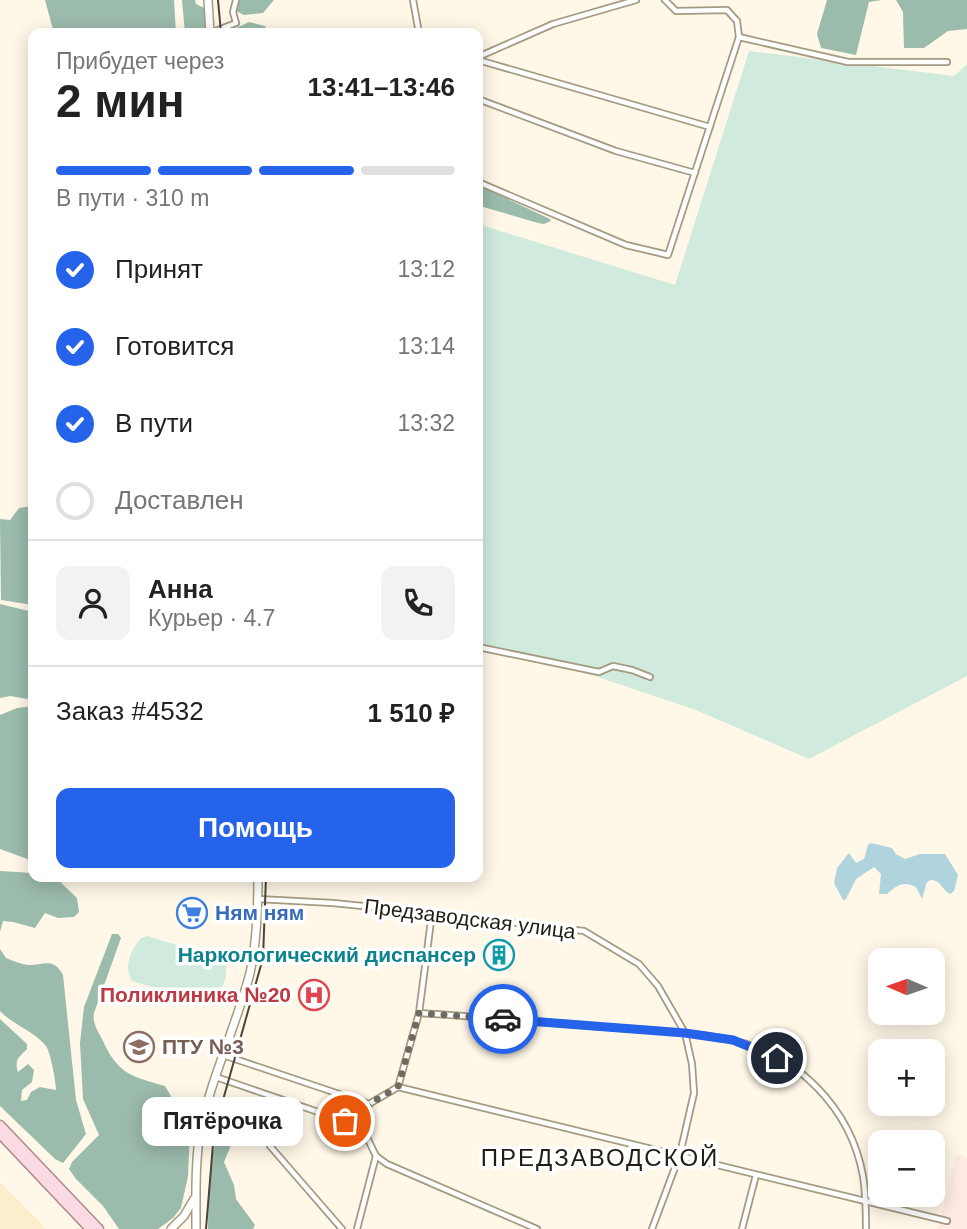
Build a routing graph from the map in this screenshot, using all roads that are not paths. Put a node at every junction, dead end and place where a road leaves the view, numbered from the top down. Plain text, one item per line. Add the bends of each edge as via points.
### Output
1 (208, 0) edge
2 (236, 0) edge
3 (413, 0) edge
4 (636, 0) edge
5 (665, 0) edge
6 (210, 28) edge
7 (229, 28) edge
8 (418, 28) edge
9 (738, 37) junction
10 (483, 57) edge
11 (483, 60) edge
12 (947, 62) dead end
13 (483, 101) edge
14 (710, 127) junction
15 (695, 173) junction
16 (483, 184) edge
17 (483, 648) edge
18 (650, 677) dead end
19 (258, 882) edge
20 (258, 900) junction
21 (432, 913) junction
22 (419, 1013) junction
23 (685, 1033) junction
24 (223, 1055) junction
25 (216, 1077) junction
26 (398, 1087) junction
27 (281, 1101) junction
28 (369, 1104) junction
29 (0, 1125) edge
30 (362, 1126) junction
31 (0, 1134) edge
32 (680, 1154) junction
33 (376, 1156) junction
34 (756, 1175) junction
35 (196, 1195) junction
36 (866, 1203) junction
37 (947, 1221) dead end
38 (90, 1229) edge
39 (99, 1229) edge
40 (171, 1229) edge
41 (196, 1229) edge
42 (342, 1229) edge
43 (357, 1229) edge
44 (537, 1229) edge
45 (652, 1229) edge
46 (743, 1229) edge
47 (866, 1229) edge

1 - 6 street
2 - 7 street via 236,23
3 - 8 street
4 - 10 street via 553,24
5 - 9 street via 682,12 727,10 737,21
9 - 12 street via 848,62
9 - 14 street
11 - 14 street
13 - 15 street via 615,151
14 - 15 street
15 - 16 street via 668,255 626,245
17 - 18 street via 598,672 613,666
19 - 20 street
20 - 21 street, Предзаводская улица
20 - 24 street via 250,971
21 - 22 street
21 - 23 street, Предзаводская улица via 584,931 639,964 658,986
22 - 23 street
22 - 26 street
23 - 32 street, Предзаводская улица via 694,1093
23 - 36 street via 733,1040 762,1050 807,1076 830,1101 856,1148
24 - 25 street
24 - 28 street
25 - 27 street
25 - 35 street via 200,1133
26 - 28 street
26 - 32 street
27 - 30 street
27 - 42 street via 268,1137 270,1146
28 - 30 street
29 - 39 main road
30 - 33 street
31 - 38 main road
32 - 34 street
32 - 45 street, Предзаводская улица
33 - 43 street
33 - 44 street
34 - 36 street
34 - 46 street
35 - 40 street
35 - 41 street
36 - 37 street
36 - 47 street

